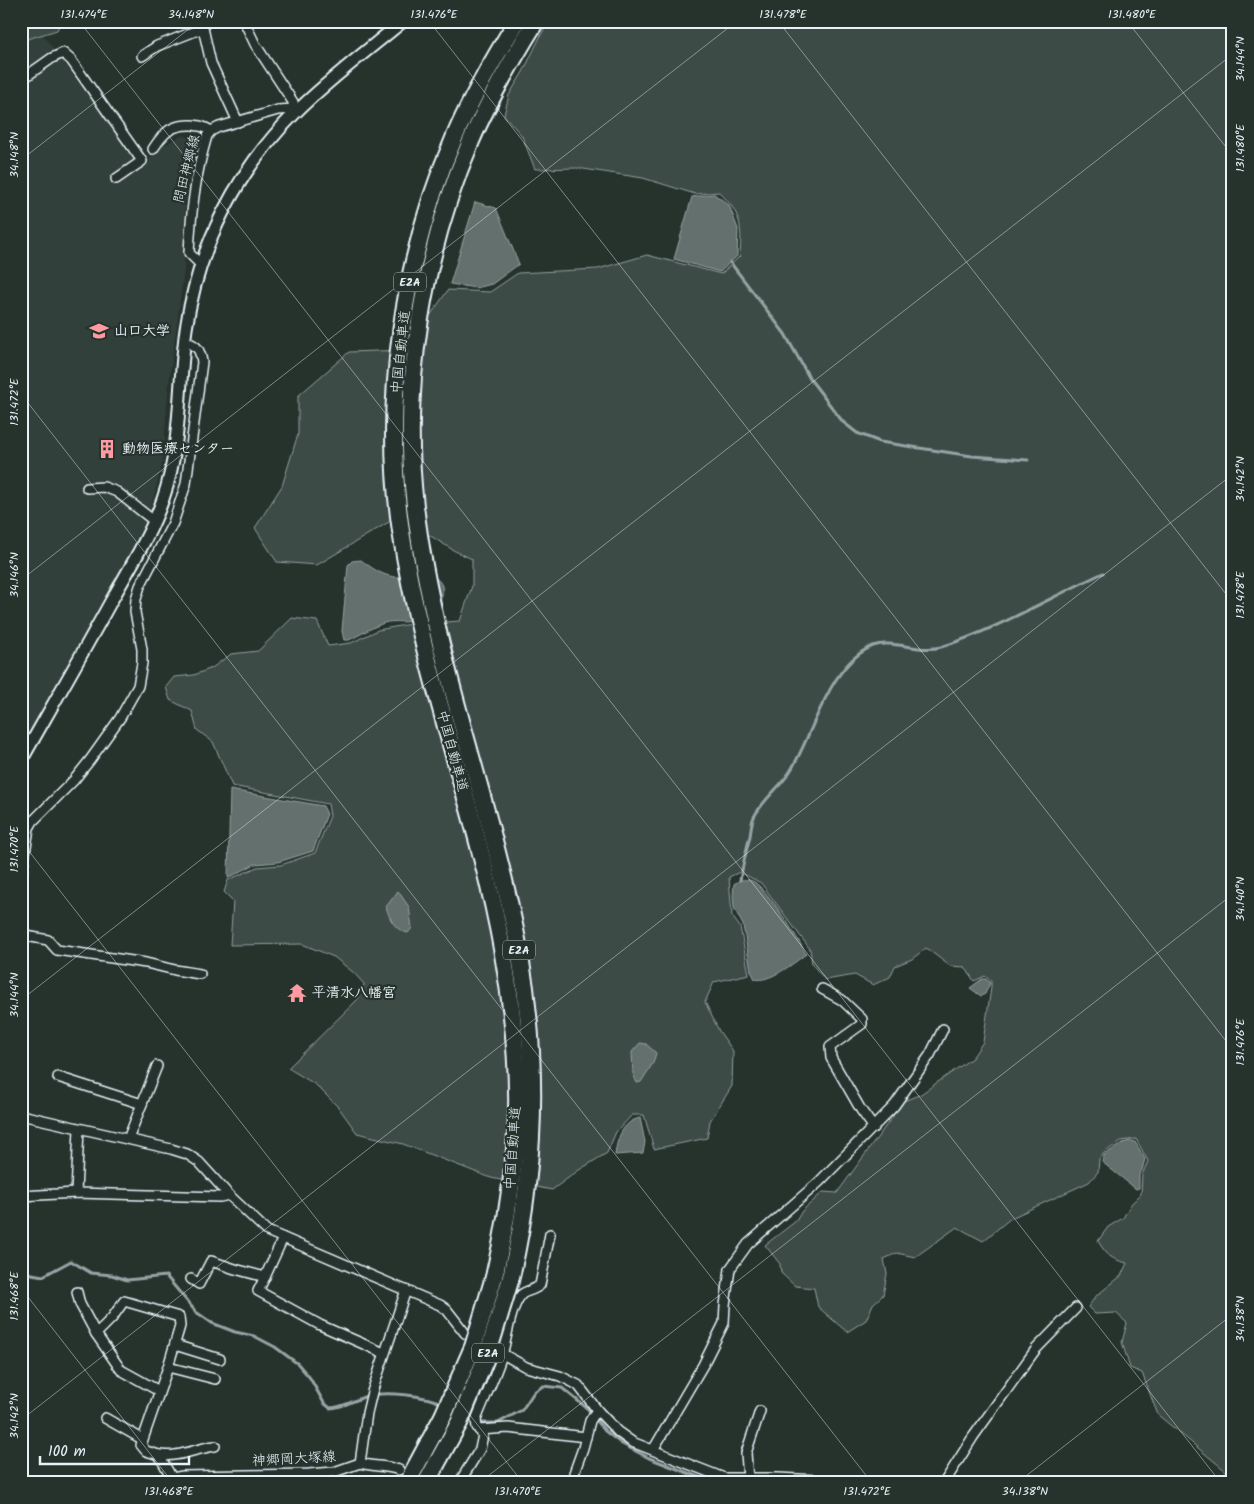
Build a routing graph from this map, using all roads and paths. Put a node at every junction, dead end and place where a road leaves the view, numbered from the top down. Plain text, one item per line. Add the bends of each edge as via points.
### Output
1 (244, 21) edge
2 (403, 21) edge
3 (517, 21) edge
4 (536, 21) edge
5 (142, 56) dead end
6 (21, 80) edge
7 (295, 110) junction
8 (238, 122) junction
9 (211, 131) junction
10 (153, 149) dead end
11 (116, 179) dead end
12 (201, 265) junction
13 (184, 341) junction
14 (87, 488) dead end
15 (154, 522) junction
16 (428, 628) junction
17 (21, 761) edge
18 (21, 878) edge
19 (21, 935) edge
20 (200, 974) dead end
21 (822, 989) dead end
22 (943, 1029) dead end
23 (157, 1066) dead end
24 (58, 1077) dead end
25 (142, 1104) junction
26 (21, 1115) edge
27 (874, 1128) junction
28 (79, 1129) junction
29 (128, 1139) junction
30 (76, 1193) junction
31 (229, 1195) junction
32 (21, 1196) edge
33 (550, 1234) dead end
34 (283, 1238) junction
35 (265, 1277) junction
36 (190, 1279) dead end
37 (502, 1279) junction
38 (406, 1290) junction
39 (77, 1292) dead end
40 (1076, 1308) dead end
41 (96, 1334) junction
42 (175, 1345) junction
43 (384, 1353) junction
44 (502, 1354) junction
45 (220, 1359) dead end
46 (168, 1367) junction
47 (215, 1379) dead end
48 (159, 1391) junction
49 (760, 1411) dead end
50 (596, 1412) junction
51 (105, 1418) dead end
52 (479, 1430) junction
53 (586, 1437) junction
54 (142, 1439) junction
55 (215, 1446) dead end
56 (652, 1450) junction
57 (159, 1456) junction
58 (360, 1463) junction
59 (403, 1476) edge
60 (748, 1478) junction
61 (172, 1480) edge
62 (426, 1483) edge
63 (459, 1483) edge
64 (573, 1483) edge
65 (833, 1483) edge
66 (944, 1483) edge

1 - 7 street
2 - 7 street
3 - 16 highway, 中国自動車道 / E2A via 475,92 454,138 421,233 399,352 395,411 401,527 406,563
4 - 16 highway, 中国自動車道 / E2A via 490,99 470,143 428,272 414,361 412,401 412,469
5 - 8 street via 157,46 203,28 211,63
6 - 11 street via 63,53 71,60 142,160
7 - 8 street, 問田神郷線 via 278,110
7 - 12 street via 244,174 219,219
8 - 9 street, 問田神郷線
9 - 10 street via 204,126 181,125 170,129
9 - 12 street, 問田神郷線 via 203,148 191,210 189,254
12 - 13 street
13 - 15 street via 174,453 166,491
13 - 18 street via 199,349 202,362 189,462 186,484 173,523 136,598 135,612 142,649 138,686 90,760 33,821
14 - 15 street via 117,492
15 - 17 street
16 - 37 highway, 中国自動車道 / E2A via 506,892 528,1012 533,1073 530,1149 521,1227
19 - 20 street via 48,940 57,950 146,962
21 - 27 street via 842,1000 862,1019 862,1024 830,1047 831,1058
22 - 27 street via 930,1055 899,1100
23 - 25 street
24 - 25 street
25 - 29 street
26 - 28 street
27 - 56 street via 748,1244 734,1263 730,1269 724,1323
28 - 29 street
28 - 30 street
29 - 31 street via 187,1154 199,1162
30 - 31 street
30 - 32 street
31 - 34 street via 267,1231
33 - 44 street via 540,1284 518,1298
34 - 35 street
34 - 38 street
35 - 36 street via 211,1260 200,1284
35 - 43 street via 258,1291 320,1325
37 - 59 highway, 中国自動車道 / E2A, bridge via 443,1416
37 - 62 highway, 中国自動車道 / E2A, bridge via 488,1353 459,1423
38 - 43 street
38 - 44 street via 440,1305 465,1333
39 - 41 street
40 - 66 street via 1036,1349
41 - 42 street via 124,1301 179,1317
41 - 48 street via 121,1370
42 - 45 street
42 - 46 street
43 - 58 street via 371,1395
44 - 50 street via 526,1367 570,1379 578,1385
44 - 52 street via 476,1420
46 - 47 street
46 - 48 street
48 - 54 street
49 - 60 street via 746,1453
50 - 53 street
50 - 56 street via 632,1442
51 - 54 street
52 - 53 street via 508,1428
52 - 63 street via 483,1435 480,1449
53 - 64 street
54 - 57 street via 143,1449
55 - 57 street via 170,1457
56 - 60 street via 724,1478
57 - 61 street
58 - 59 street via 389,1466
58 - 61 street, 神郷岡大塚線 via 317,1474 183,1476
60 - 65 street

